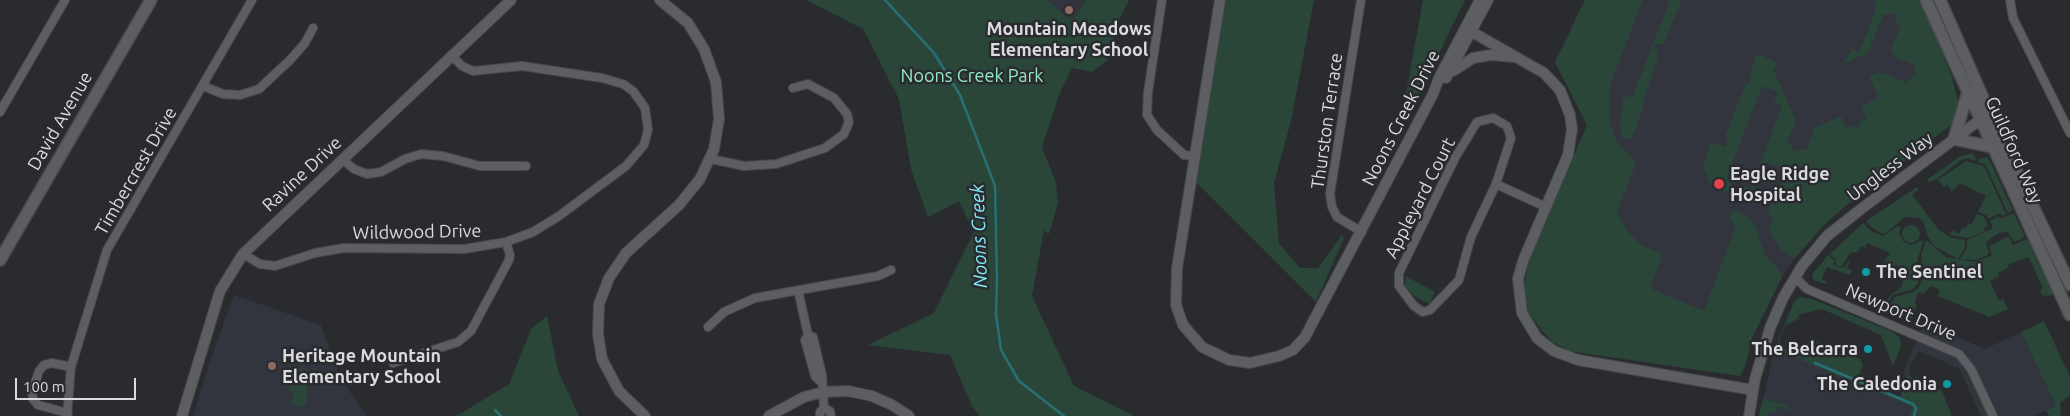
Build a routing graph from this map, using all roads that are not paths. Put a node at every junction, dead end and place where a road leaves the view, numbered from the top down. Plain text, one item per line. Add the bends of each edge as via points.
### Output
1 (65, 0) edge
2 (151, 0) edge
3 (252, 0) edge
4 (511, 0) edge
5 (660, 0) edge
6 (1162, 0) edge
7 (1220, 0) edge
8 (1361, 0) edge
9 (1480, 0) edge
10 (1488, 0) edge
11 (1926, 0) edge
12 (1940, 0) edge
13 (2010, 0) edge
14 (313, 28) dead end
15 (1468, 30) junction
16 (451, 55) junction
17 (1518, 57) junction
18 (1444, 82) junction
19 (203, 86) junction
20 (793, 88) dead end
21 (1968, 92) junction
22 (1433, 94) junction
23 (0, 112) edge
24 (1986, 118) junction
25 (2070, 133) edge
26 (1954, 140) junction
27 (1992, 147) junction
28 (1194, 156) junction
29 (342, 159) junction
30 (711, 159) junction
31 (526, 166) dead end
32 (1496, 184) junction
33 (1546, 207) junction
34 (1362, 232) junction
35 (506, 242) junction
36 (243, 254) junction
37 (0, 260) edge
38 (891, 270) dead end
39 (1796, 277) junction
40 (2070, 285) edge
41 (798, 290) junction
42 (2070, 315) edge
43 (708, 327) dead end
44 (393, 363) dead end
45 (71, 368) junction
46 (822, 387) junction
47 (1753, 390) junction
48 (824, 408) junction
49 (68, 415) edge
50 (182, 416) edge
51 (644, 416) edge
52 (769, 416) edge
53 (820, 416) edge
54 (830, 416) edge
55 (909, 416) edge
56 (1748, 416) edge
57 (1993, 416) edge

1 - 23 street
2 - 37 main road, David Avenue
3 - 19 street, Timbercrest Drive
4 - 16 street, Ravine Drive
5 - 30 street via 688,24 712,68 720,110
6 - 28 street via 1147,115 1157,130 1184,155
7 - 28 street, Noons Creek Drive
8 - 34 street, Thurston Terrace via 1330,194 1337,217
9 - 15 street
10 - 15 street
11 - 21 main road, Guildford Way
12 - 24 main road, Guildford Way
13 - 25 street via 2013,18
14 - 19 street via 290,60 259,88 240,95 220,93
15 - 17 street
15 - 18 street
15 - 22 street, Noons Creek Drive
16 - 29 street, Ravine Drive
16 - 35 street, Wildwood Drive via 473,71 522,66 610,80 629,88 645,108 646,137 634,159 559,216 533,232
17 - 18 street via 1491,55 1473,58 1454,69
17 - 33 street via 1552,80 1566,101 1570,115 1572,130 1568,155
18 - 22 street
19 - 45 street, Timbercrest Drive via 110,244
20 - 30 street via 808,84 834,98 847,114 849,122 844,134 824,148 776,164 744,166
21 - 24 main road, Guildford Way
21 - 26 main road
22 - 34 street, Noons Creek Drive
24 - 26 street, Ungless Way
24 - 27 main road, Guildford Way
24 - 40 main road, Guildford Way
26 - 27 main road
26 - 39 street, Ungless Way via 1827,236
27 - 42 main road, Guildford Way
28 - 34 street, Noons Creek Drive via 1177,268 1176,304 1189,334 1218,356 1250,363 1293,350 1316,319
29 - 31 street via 352,168 367,174 381,172 421,154 480,166
29 - 36 street, Ravine Drive
30 - 51 street via 688,196 620,260 599,304 598,334 602,359 619,391
32 - 32 street, Appleyard Court via 1510,138 1507,126 1493,118 1477,122 1455,158 1399,273 1399,286 1414,306 1423,312 1430,310 1459,280 1471,237
32 - 33 street
33 - 47 street via 1523,261 1518,288 1522,313 1541,341 1554,351 1578,360
35 - 36 street, Wildwood Drive via 464,249 344,248 315,253 276,266 260,264
35 - 44 street via 509,260 471,331 458,342
36 - 50 street, Ravine Drive via 220,291
38 - 41 street via 878,276
39 - 47 street, Ungless Way via 1774,317
39 - 57 street, Newport Drive via 1807,289 1959,354 1971,369
41 - 43 street via 756,298 724,312
41 - 46 street via 808,335 813,338
45 - 49 street, Timbercrest Drive
45 - 49 street, Timbercrest Drive via 52,363 44,365 32,392 37,404
46 - 48 street
46 - 52 street
46 - 55 street via 872,396
47 - 56 street, Ungless Way
48 - 53 street
48 - 54 street via 830,411

